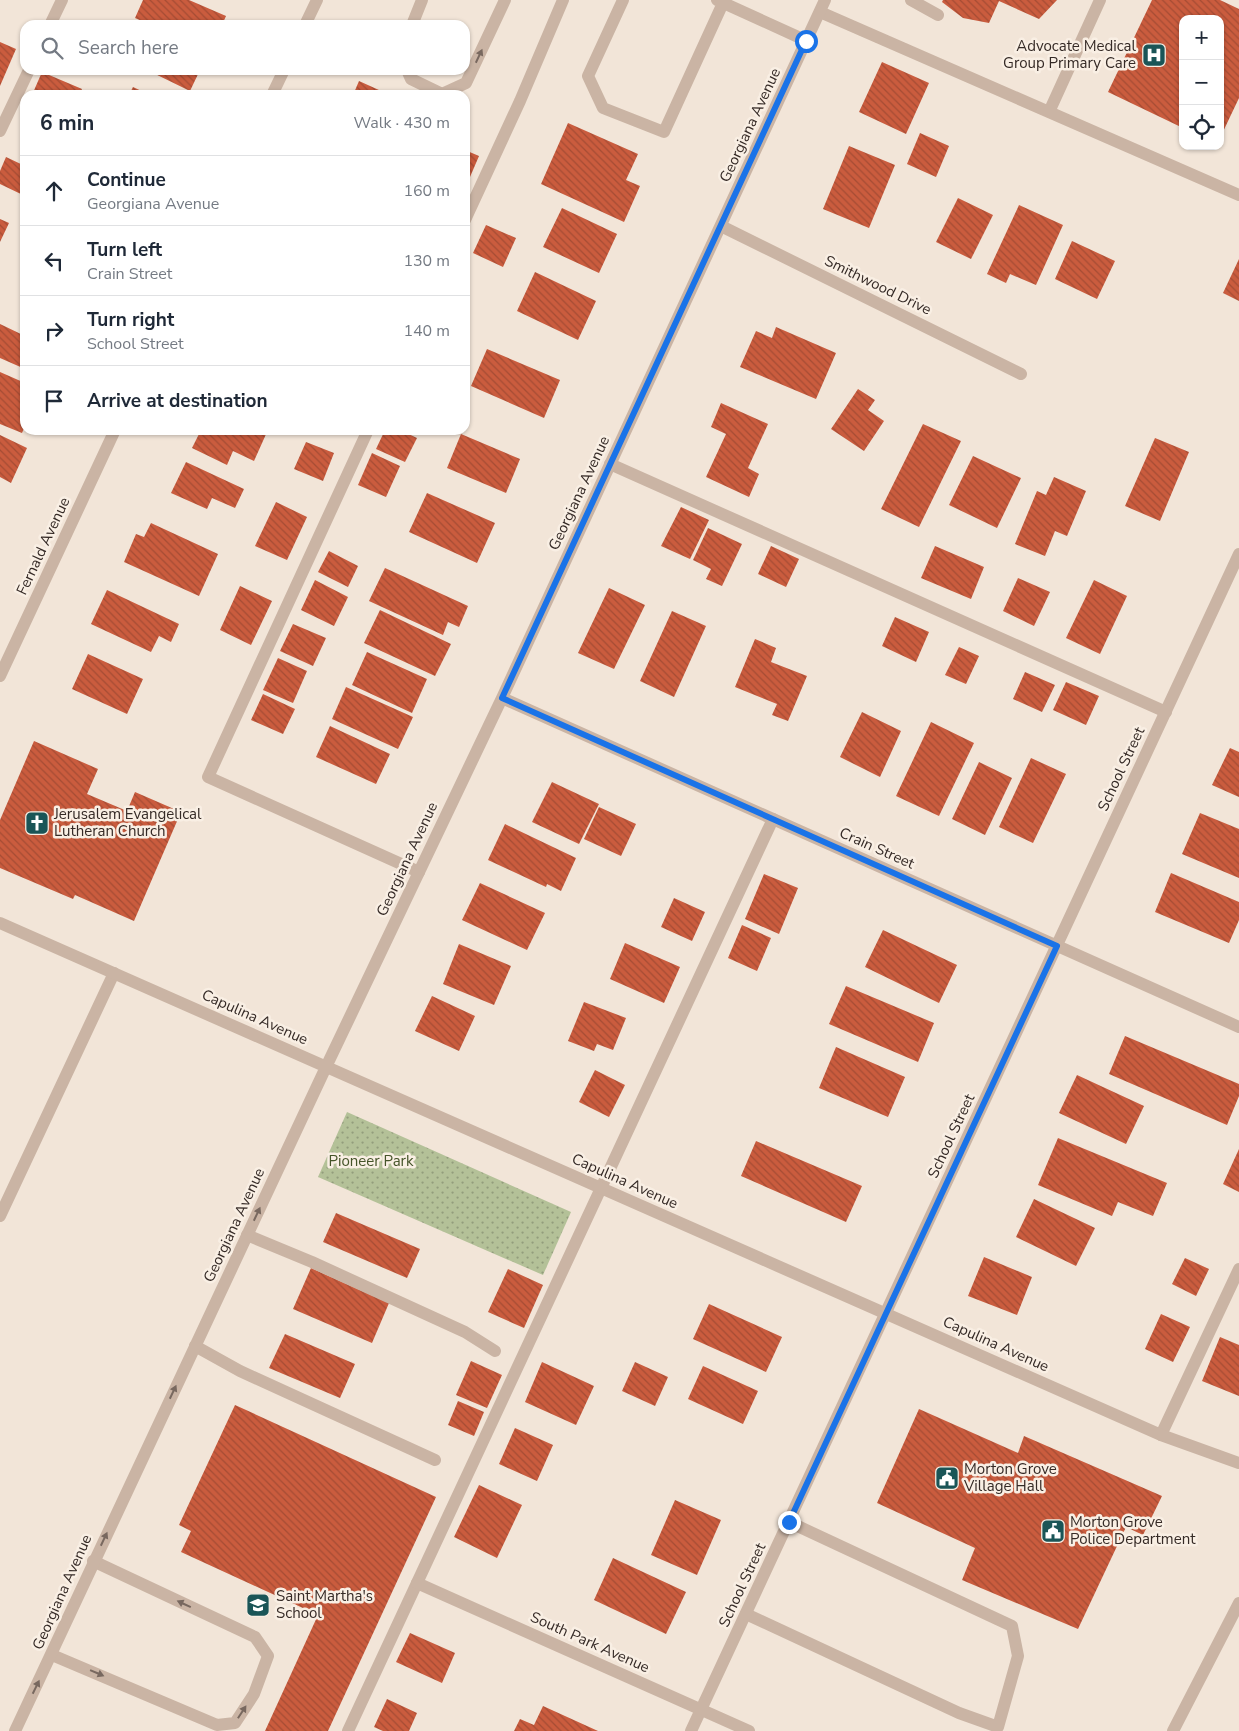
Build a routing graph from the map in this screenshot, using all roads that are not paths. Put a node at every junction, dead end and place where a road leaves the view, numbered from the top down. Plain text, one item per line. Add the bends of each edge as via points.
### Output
1 (62, 0) edge
2 (317, 0) edge
3 (422, 0) edge
4 (505, 0) edge
5 (563, 0) edge
6 (623, 0) edge
7 (826, 0) edge
8 (911, 0) edge
9 (1100, 0) edge
10 (720, 1) edge
11 (820, 12) junction
12 (938, 15) dead end
13 (52, 20) edge
14 (307, 20) edge
15 (414, 20) edge
16 (806, 41) junction
17 (470, 74) edge
18 (27, 75) edge
19 (282, 75) edge
20 (409, 75) edge
21 (470, 75) edge
22 (274, 90) edge
23 (434, 90) edge
24 (451, 90) edge
25 (1049, 112) junction
26 (0, 131) edge
27 (1239, 194) edge
28 (470, 209) edge
29 (721, 226) junction
30 (1021, 374) dead end
31 (113, 435) edge
32 (366, 435) edge
33 (610, 464) junction
34 (1239, 554) edge
35 (0, 676) edge
36 (502, 698) junction
37 (1166, 712) junction
38 (773, 819) junction
39 (419, 872) junction
40 (0, 923) edge
41 (1057, 946) junction
42 (114, 973) junction
43 (1239, 1027) edge
44 (326, 1067) junction
45 (602, 1188) junction
46 (0, 1216) edge
47 (247, 1235) junction
48 (1239, 1269) edge
49 (886, 1313) junction
50 (195, 1346) junction
51 (495, 1351) dead end
52 (1161, 1435) junction
53 (435, 1460) dead end
54 (1239, 1463) edge
55 (789, 1522) junction
56 (94, 1562) junction
57 (417, 1583) junction
58 (1239, 1603) edge
59 (746, 1614) junction
60 (52, 1655) junction
61 (701, 1710) junction
62 (1003, 1729) edge
63 (15, 1731) edge
64 (348, 1731) edge
65 (691, 1731) edge
66 (749, 1731) edge
67 (1174, 1731) edge

1 - 13 street
2 - 14 street
3 - 15 street
17 -> 4 street
5 - 28 street
6 - 10 street via 588,76 603,108 664,132
7 - 11 street, Georgiana Avenue
8 - 12 street
9 - 25 street
10 - 16 street
11 - 16 street, Georgiana Avenue
11 - 25 street
16 - 29 street, Georgiana Avenue
18 - 26 street
19 - 22 street
20 -> 23 street
24 -> 21 street via 466,83
25 - 27 street
29 - 30 street, Smithwood Drive
29 - 33 street, Georgiana Avenue
31 - 35 street, Fernald Avenue
32 - 39 street via 208,777
33 - 36 street, Georgiana Avenue
33 - 37 street
34 - 37 street, School Street
36 - 38 street, Crain Street
36 - 39 street, Georgiana Avenue
37 - 41 street, School Street
38 - 41 street, Crain Street
38 - 45 street
39 - 44 street, Georgiana Avenue
40 - 42 street, Capulina Avenue
41 - 43 street, Crain Street
41 - 49 street, School Street
42 - 44 street, Capulina Avenue
42 - 46 street
44 - 45 street, Capulina Avenue
47 -> 44 street, Georgiana Avenue
45 - 49 street, Capulina Avenue
45 - 57 street
47 - 50 street, Georgiana Avenue
47 - 51 street via 465,1332
48 - 52 street
49 - 52 street, Capulina Avenue
49 - 55 street, School Street
50 - 53 street via 240,1371
56 -> 50 street, Georgiana Avenue
52 - 54 street, Capulina Avenue
55 - 59 street, School Street
55 - 62 street via 1012,1626 1018,1656
56 - 60 street, Georgiana Avenue
60 -> 56 street via 217,1725 235,1723 254,1694 268,1656 255,1637
57 - 61 street, South Park Avenue
57 - 64 street
58 - 67 street
59 - 61 street, School Street
59 - 62 street via 959,1714
63 -> 60 street, Georgiana Avenue
61 - 65 street, School Street
61 - 66 street, South Park Avenue

